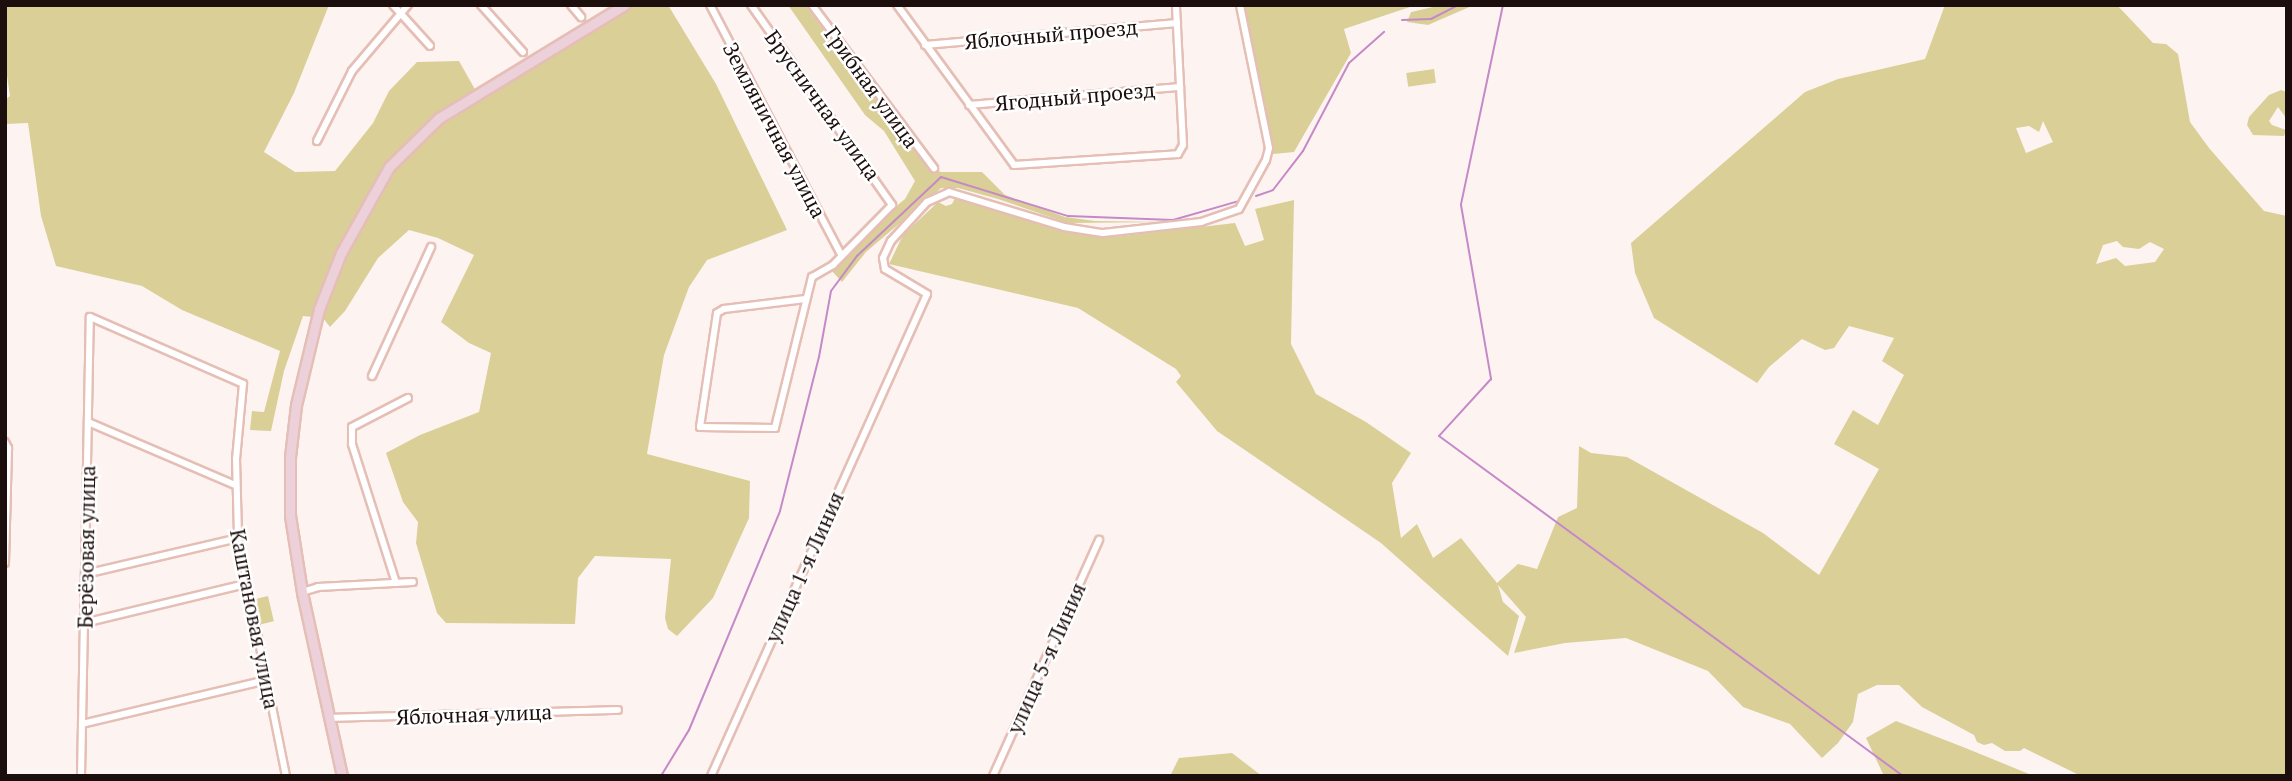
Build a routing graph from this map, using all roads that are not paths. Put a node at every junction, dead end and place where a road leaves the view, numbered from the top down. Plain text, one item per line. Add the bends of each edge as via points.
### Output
1 (393, 5) edge
2 (408, 5) edge
3 (481, 5) edge
4 (571, 5) edge
5 (624, 5) edge
6 (710, 5) edge
7 (751, 5) edge
8 (812, 5) edge
9 (897, 5) edge
10 (1176, 5) edge
11 (1240, 5) edge
12 (401, 13) junction
13 (581, 17) dead end
14 (1177, 23) junction
15 (430, 46) dead end
16 (925, 46) junction
17 (523, 52) dead end
18 (1180, 87) junction
19 (970, 105) junction
20 (317, 141) dead end
21 (934, 168) dead end
22 (431, 247) dead end
23 (841, 255) junction
24 (805, 299) junction
25 (90, 317) joint
26 (372, 376) dead end
27 (408, 398) dead end
28 (88, 422) junction
29 (7, 445) edge
30 (235, 485) junction
31 (6, 530) edge
32 (238, 538) junction
33 (1099, 540) dead end
34 (5, 564) edge
35 (85, 574) junction
36 (413, 582) dead end
37 (396, 583) junction
38 (245, 584) junction
39 (302, 592) junction
40 (84, 623) junction
41 (266, 680) junction
42 (618, 710) dead end
43 (330, 718) junction
44 (82, 724) junction
45 (81, 776) edge
46 (286, 776) edge
47 (342, 776) edge
48 (711, 776) edge
49 (993, 776) edge

1 - 12 street
2 - 12 street
3 - 17 street
4 - 13 street
5 - 39 street via 439,118 389,167 341,253 311,337 291,446 290,515
6 - 23 street, Земляничная улица
7 - 23 street, Брусничная улица via 892,205
8 - 21 street, Грибная улица
9 - 16 street
10 - 14 street
11 - 48 street, улица 1-я Линия via 1269,148 1239,209 1201,222 1102,233 1064,227 955,192 943,193 915,213 891,242 883,258 885,269 927,294
12 - 15 street
12 - 20 street via 352,71
14 - 16 street, Яблочный проезд
14 - 18 street
16 - 19 street
18 - 19 street, Ягодный проезд
18 - 19 street via 1183,145 1178,154 1014,165
22 - 26 street
23 - 24 street via 812,277
24 - 24 street via 717,313 701,427 775,428
25 - 28 street, Берёзовая улица
25 - 30 street, Каштановая улица via 238,380 244,387
27 - 37 street via 352,427 352,444
28 - 30 street
28 - 35 street, Берёзовая улица
29 - 31 street
30 - 32 street, Каштановая улица
31 - 34 street
32 - 35 street
32 - 38 street, Каштановая улица
33 - 49 street, улица 5-я Линия
35 - 40 street, Берёзовая улица
36 - 37 street
37 - 39 street
38 - 40 street
38 - 41 street, Каштановая улица
39 - 43 street
40 - 44 street, Берёзовая улица
41 - 44 street
41 - 46 street, Каштановая улица
42 - 43 street, Яблочная улица
43 - 47 street
44 - 45 street, Берёзовая улица

